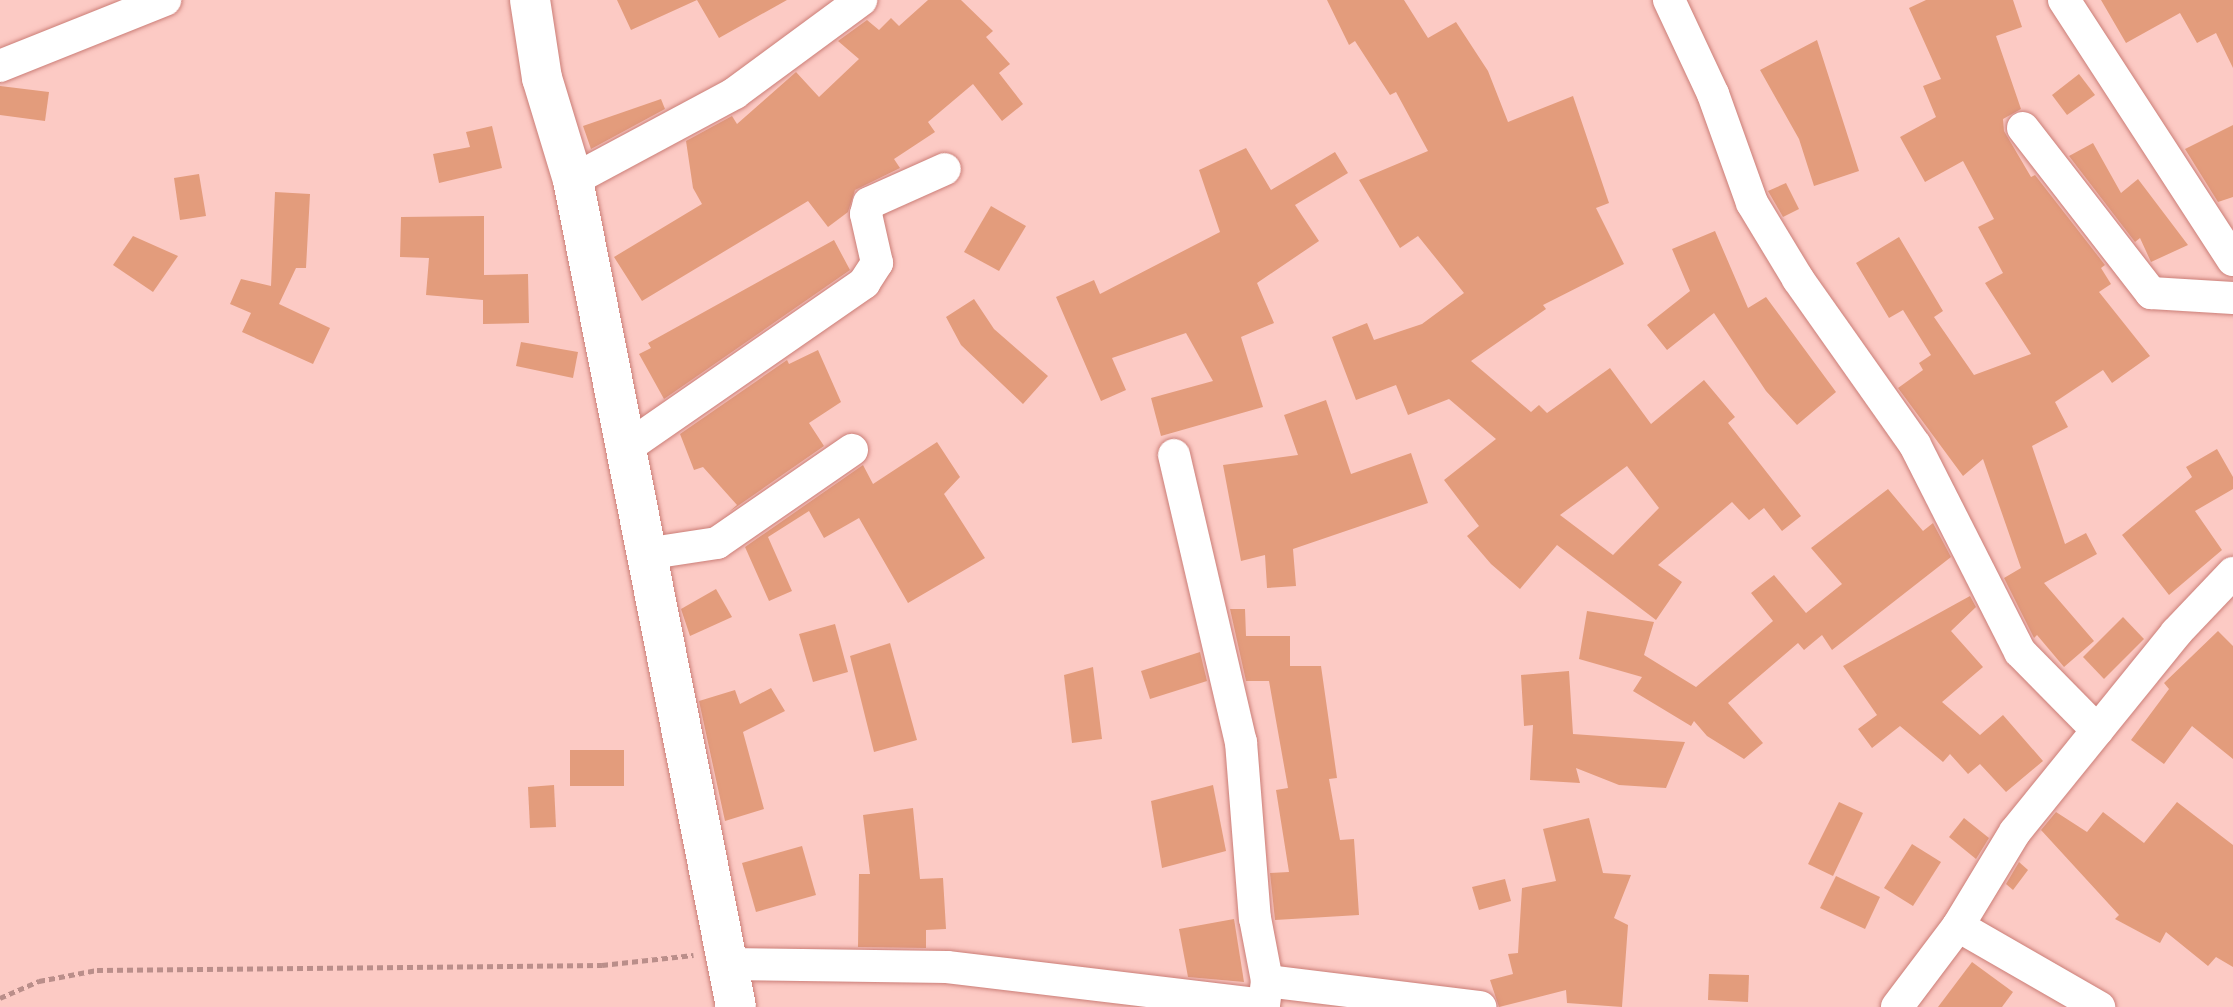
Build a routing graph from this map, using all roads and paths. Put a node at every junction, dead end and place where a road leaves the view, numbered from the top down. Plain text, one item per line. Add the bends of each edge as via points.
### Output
1 (165, 0) edge
2 (530, 0) edge
3 (861, 0) edge
4 (1669, 0) edge
5 (2064, 0) edge
6 (0, 66) edge
7 (2023, 128) dead end
8 (945, 169) dead end
9 (573, 180) junction
10 (2233, 260) edge
11 (2233, 298) edge
12 (626, 448) junction
13 (852, 450) dead end
14 (1174, 455) dead end
15 (645, 554) junction
16 (2233, 573) edge
17 (2097, 730) junction
18 (1958, 926) junction
19 (727, 958) junction
20 (1267, 981) junction
21 (0, 998) edge
22 (736, 1007) edge
23 (1480, 1007) edge
24 (1897, 1007) edge
25 (2099, 1007) edge

1 - 6 street
2 - 9 street via 542,78
3 - 9 street via 735,93
4 - 17 street via 1713,94 1752,203 1798,279 1915,445 2020,652
5 - 10 street
7 - 11 street via 2151,293
8 - 12 street via 869,203 866,214 877,263 864,283
9 - 12 street
12 - 15 street
13 - 15 street via 717,543
14 - 20 street via 1241,742 1255,918
15 - 19 street
16 - 17 street
17 - 18 street via 2015,832
18 - 24 street
18 - 25 street
19 - 20 street via 947,967 1264,1005
19 - 21 path via 602,965 97,970 39,981
19 - 22 street
20 - 23 street

